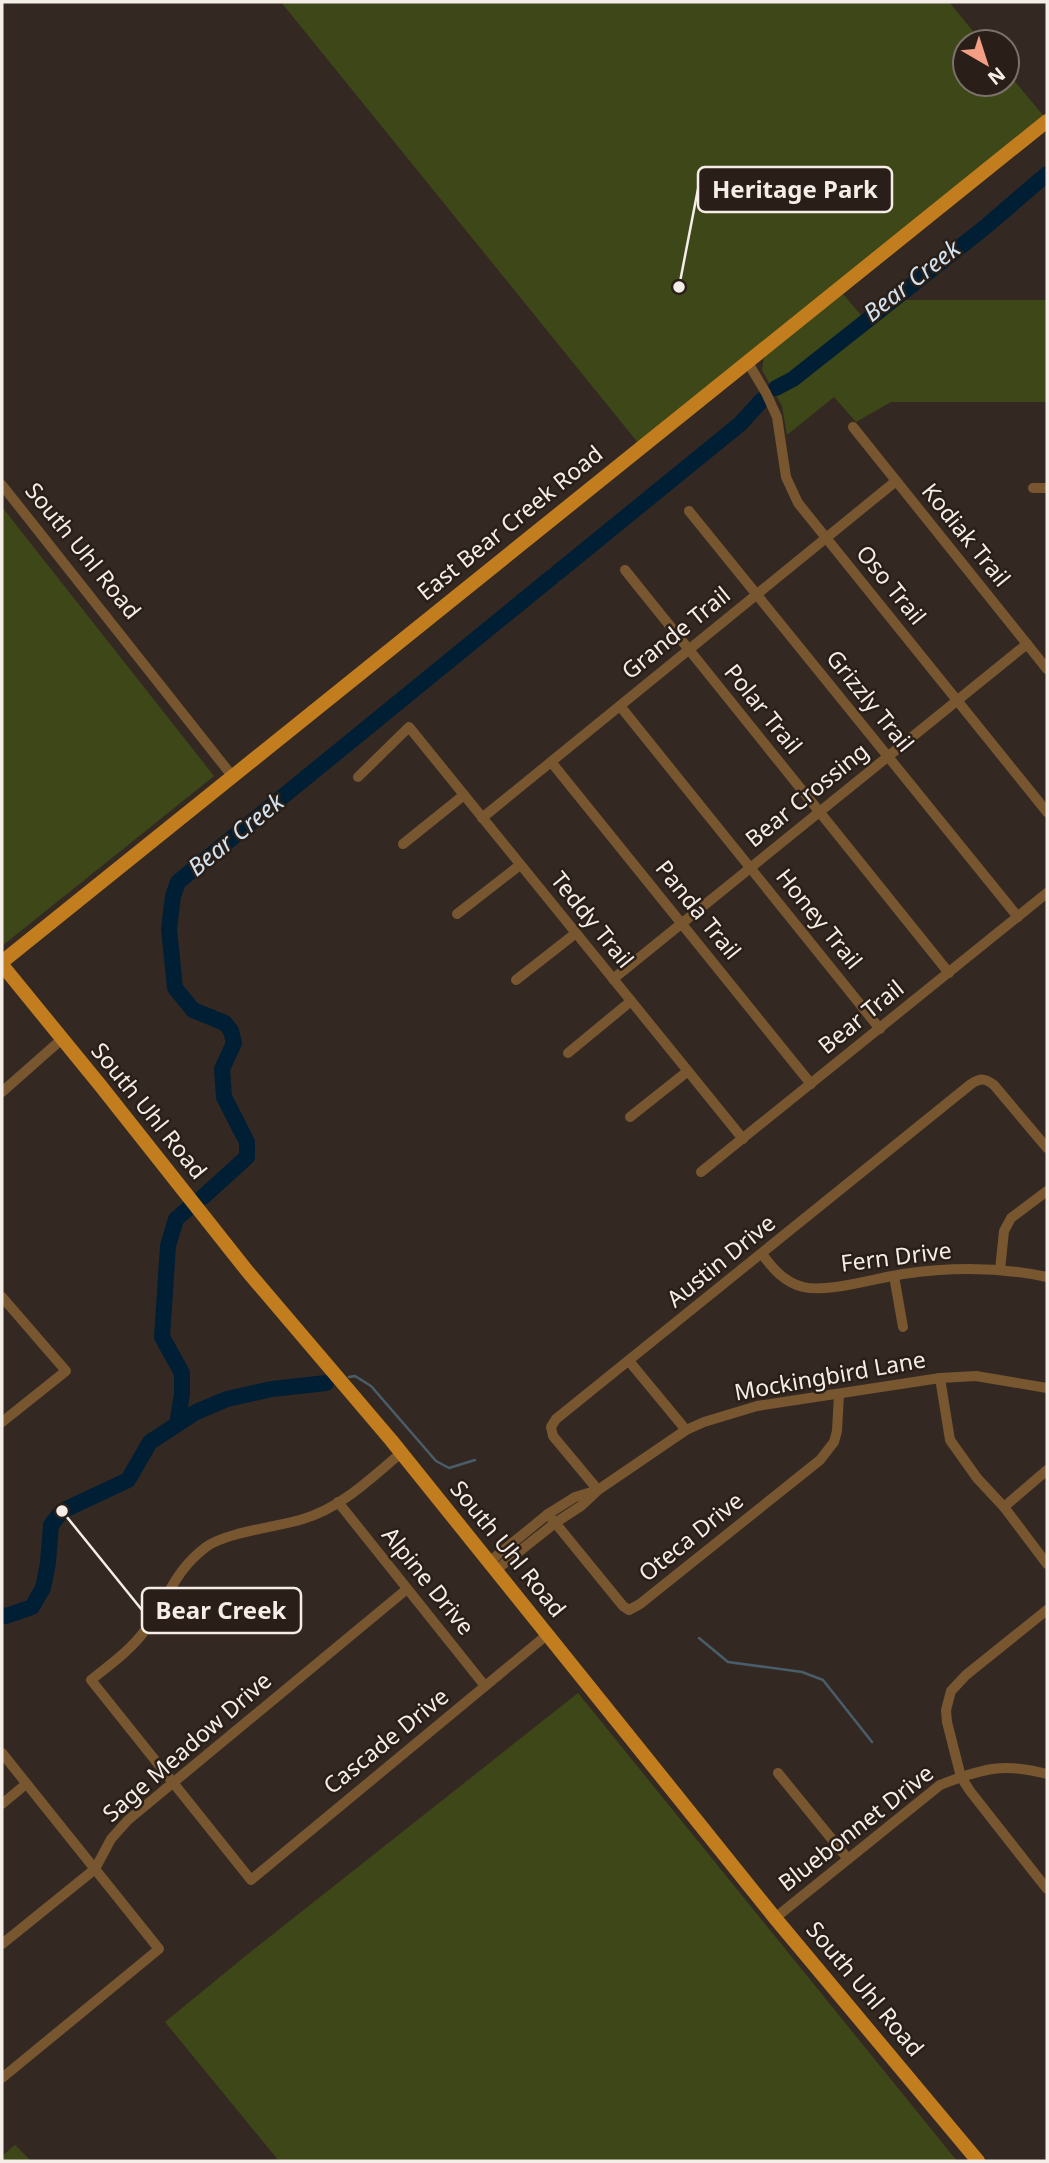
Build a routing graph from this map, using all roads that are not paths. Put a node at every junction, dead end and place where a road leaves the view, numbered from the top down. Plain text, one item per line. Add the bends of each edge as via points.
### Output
1 (1047, 121) edge
2 (747, 361) junction
3 (853, 426) dead end
4 (896, 481) junction
5 (2, 485) edge
6 (1033, 488) dead end
7 (1047, 488) edge
8 (689, 511) dead end
9 (826, 538) junction
10 (625, 570) dead end
11 (756, 594) junction
12 (1027, 644) junction
13 (689, 650) junction
14 (1047, 668) edge
15 (957, 700) junction
16 (620, 706) junction
17 (888, 756) junction
18 (552, 763) junction
19 (359, 776) dead end
20 (233, 777) junction
21 (464, 795) junction
22 (819, 811) junction
23 (1047, 813) edge
24 (482, 818) junction
25 (403, 844) dead end
26 (520, 864) junction
27 (751, 867) junction
28 (1047, 893) edge
29 (457, 914) dead end
30 (1018, 917) junction
31 (681, 924) junction
32 (576, 933) junction
33 (2, 963) edge
34 (949, 973) junction
35 (613, 979) junction
36 (516, 980) dead end
37 (631, 1001) junction
38 (880, 1029) junction
39 (62, 1039) junction
40 (568, 1054) dead end
41 (688, 1071) junction
42 (811, 1084) junction
43 (2, 1092) edge
44 (630, 1117) dead end
45 (743, 1139) junction
46 (1047, 1149) edge
47 (701, 1172) dead end
48 (1047, 1191) edge
49 (762, 1254) junction
50 (1000, 1270) junction
51 (894, 1276) junction
52 (1047, 1276) edge
53 (2, 1297) edge
54 (903, 1327) dead end
55 (629, 1361) junction
56 (940, 1378) junction
57 (1047, 1388) edge
58 (839, 1394) junction
59 (2, 1422) edge
60 (686, 1430) junction
61 (401, 1453) junction
62 (1047, 1470) edge
63 (598, 1490) junction
64 (338, 1502) junction
65 (1004, 1507) junction
66 (552, 1519) junction
67 (1047, 1564) edge
68 (492, 1566) junction
69 (407, 1588) junction
70 (1047, 1610) edge
71 (548, 1634) junction
72 (485, 1686) junction
73 (2, 1753) edge
74 (778, 1773) dead end
75 (1047, 1774) edge
76 (961, 1777) junction
77 (173, 1783) junction
78 (26, 1784) junction
79 (2, 1804) edge
80 (848, 1859) junction
81 (95, 1869) junction
82 (1047, 1889) edge
83 (775, 1917) junction
84 (2, 1944) edge
85 (2, 2078) edge
86 (978, 2161) edge

1 - 2 main road, East Bear Creek Road
2 - 9 street, Oso Trail via 777,417 786,477 798,503
2 - 20 main road, East Bear Creek Road
3 - 4 street, Kodiak Trail
4 - 9 street, Grande Trail
4 - 12 street, Kodiak Trail
5 - 20 street, South Uhl Road
6 - 7 street
8 - 11 street, Grizzly Trail
9 - 11 street, Grande Trail
9 - 15 street, Oso Trail
10 - 13 street, Polar Trail
11 - 13 street, Grande Trail
11 - 17 street, Grizzly Trail
12 - 14 street, Kodiak Trail
12 - 15 street, Bear Crossing
13 - 16 street, Grande Trail
13 - 22 street, Polar Trail
15 - 17 street, Bear Crossing
15 - 23 street, Oso Trail
16 - 18 street, Grande Trail
16 - 27 street, Honey Trail
17 - 22 street, Bear Crossing
17 - 30 street, Grizzly Trail
18 - 24 street, Grande Trail
18 - 31 street, Panda Trail
19 - 21 street, Teddy Trail via 410,727
20 - 33 main road, East Bear Creek Road
21 - 24 street, Teddy Trail
21 - 25 street
22 - 27 street, Bear Crossing
22 - 34 street, Polar Trail
24 - 26 street, Teddy Trail
26 - 29 street
26 - 32 street, Teddy Trail
27 - 31 street, Bear Crossing
27 - 38 street, Honey Trail
28 - 30 street, Bear Trail
30 - 34 street, Bear Trail
31 - 35 street, Bear Crossing
31 - 42 street, Panda Trail
32 - 35 street, Teddy Trail
32 - 36 street
33 - 39 main road, South Uhl Road
34 - 38 street, Bear Trail
35 - 37 street, Teddy Trail
37 - 40 street
37 - 41 street, Teddy Trail
38 - 42 street, Bear Trail
39 - 43 street
39 - 61 main road, South Uhl Road via 248,1272
41 - 44 street
41 - 45 street, Teddy Trail
42 - 45 street, Bear Trail
45 - 47 street, Bear Trail
46 - 49 street, Austin Drive via 994,1085 980,1079
48 - 50 street via 1007,1223
49 - 51 street, Fern Drive via 782,1277 805,1288
49 - 55 street, Austin Drive
50 - 51 street, Fern Drive via 950,1269
50 - 52 street, Fern Drive
51 - 54 street
53 - 59 street via 65,1371
55 - 60 street
55 - 63 street, Austin Drive via 551,1427 552,1436
56 - 57 street, Mockingbird Lane via 976,1376
56 - 58 street, Mockingbird Lane
56 - 65 street via 950,1440
58 - 60 street, Mockingbird Lane via 757,1406
58 - 66 street, Oteca Drive via 834,1442 820,1460 629,1610
60 - 63 street, Mockingbird Lane
61 - 64 street
61 - 68 main road, South Uhl Road
62 - 65 street
63 - 66 street, Mockingbird Lane via 581,1506
64 - 69 street, Alpine Drive
64 - 77 street via 306,1519 208,1545 182,1569 129,1650 91,1681
65 - 67 street
66 - 68 street, Mockingbird Lane
68 - 71 main road, South Uhl Road
69 - 72 street, Alpine Drive
69 - 77 street, Sage Meadow Drive
70 - 76 street via 951,1691 946,1710
71 - 72 street, Cascade Drive
71 - 83 main road, South Uhl Road
72 - 77 street, Cascade Drive via 251,1880
73 - 78 street
74 - 80 street
75 - 76 street, Bluebonnet Drive via 1001,1766
76 - 80 street, Bluebonnet Drive via 940,1785
76 - 82 street
77 - 81 street, Sage Meadow Drive via 128,1820
78 - 79 street
78 - 81 street
80 - 83 street, Bluebonnet Drive
81 - 84 street, Sage Meadow Drive
81 - 85 street via 159,1949
83 - 86 main road, South Uhl Road

